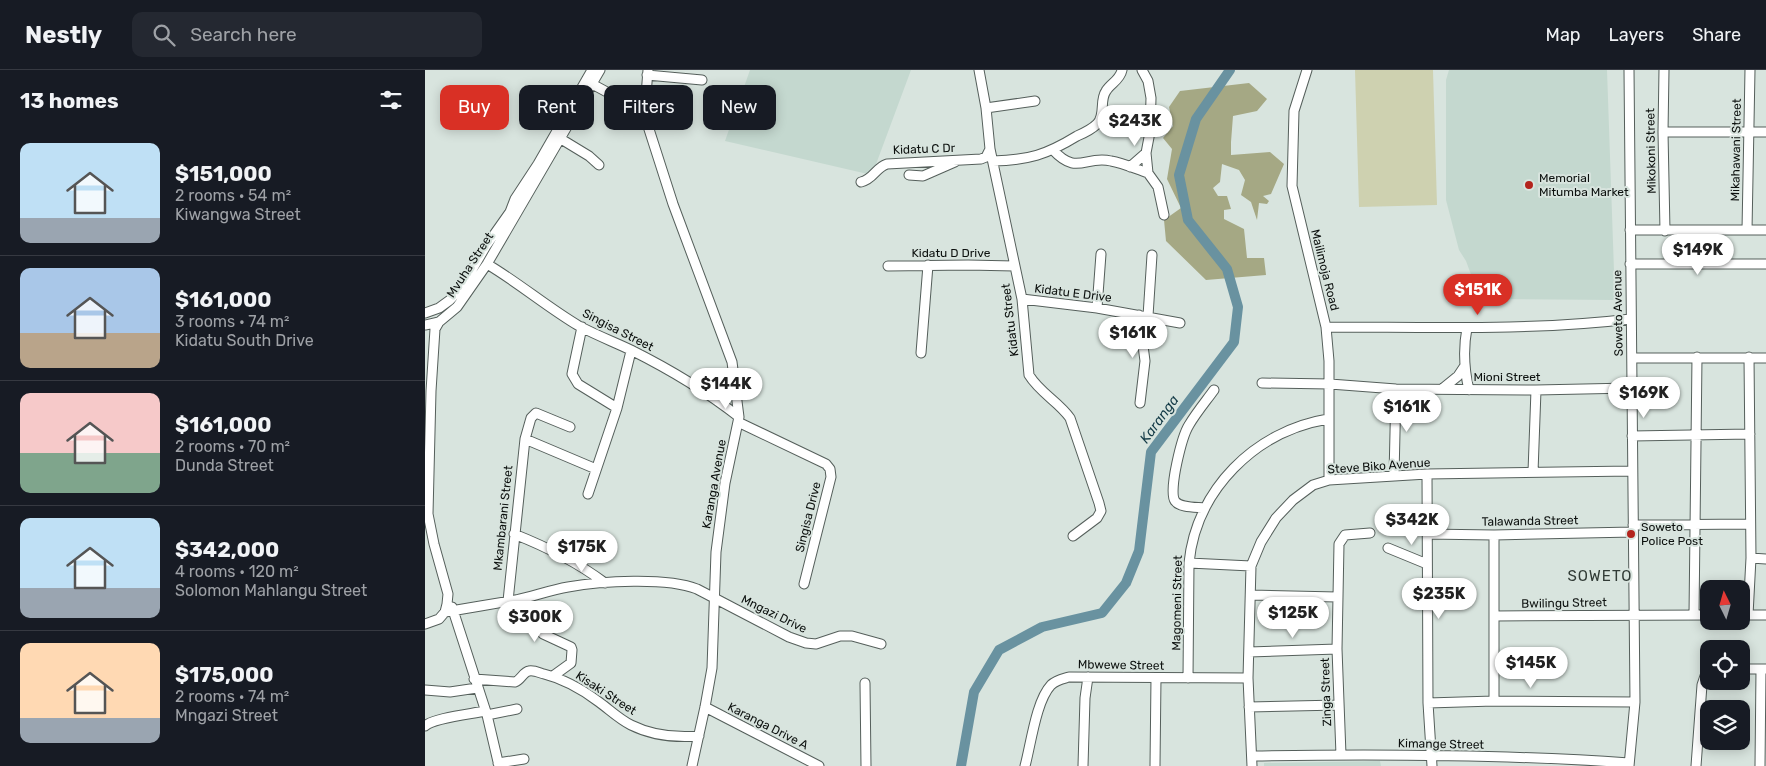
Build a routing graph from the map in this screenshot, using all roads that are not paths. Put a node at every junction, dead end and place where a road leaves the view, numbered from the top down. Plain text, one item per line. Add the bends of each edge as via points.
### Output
1 (592, 70) edge
2 (600, 70) edge
3 (979, 70) edge
4 (1122, 70) edge
5 (1142, 70) edge
6 (1307, 70) edge
7 (1629, 70) edge
8 (1664, 70) edge
9 (1750, 70) edge
10 (648, 73) edge
11 (702, 80) dead end
12 (592, 84) junction
13 (604, 90) edge
14 (1035, 101) dead end
15 (987, 108) junction
16 (650, 130) edge
17 (1749, 131) junction
18 (1663, 132) junction
19 (1766, 132) edge
20 (561, 139) junction
21 (990, 149) junction
22 (1053, 150) junction
23 (1146, 153) junction
24 (958, 160) junction
25 (993, 161) junction
26 (599, 165) dead end
27 (1130, 168) junction
28 (1148, 173) junction
29 (909, 175) dead end
30 (861, 182) dead end
31 (1163, 215) dead end
32 (1630, 230) junction
33 (1747, 230) junction
34 (1766, 230) edge
35 (1665, 231) junction
36 (1101, 254) dead end
37 (1152, 254) dead end
38 (487, 264) junction
39 (1630, 264) junction
40 (1766, 264) edge
41 (928, 265) junction
42 (888, 266) dead end
43 (1014, 266) junction
44 (1022, 299) junction
45 (1097, 308) junction
46 (425, 313) edge
47 (1143, 315) junction
48 (1631, 319) junction
49 (439, 322) junction
50 (1180, 323) dead end
51 (425, 325) edge
52 (582, 327) junction
53 (1326, 327) junction
54 (1467, 328) junction
55 (631, 350) junction
56 (921, 353) dead end
57 (1697, 357) junction
58 (1749, 357) junction
59 (1631, 358) junction
60 (1766, 358) edge
61 (1464, 367) junction
62 (1262, 384) dead end
63 (1330, 384) junction
64 (1631, 388) junction
65 (1396, 389) junction
66 (1443, 389) junction
67 (1214, 390) dead end
68 (1469, 390) junction
69 (1536, 390) junction
70 (1140, 403) dead end
71 (617, 408) junction
72 (1328, 419) junction
73 (738, 420) junction
74 (570, 427) dead end
75 (1697, 434) junction
76 (1750, 434) junction
77 (1632, 436) junction
78 (525, 439) junction
79 (427, 458) edge
80 (596, 469) junction
81 (1632, 471) junction
82 (1533, 472) junction
83 (1427, 474) junction
84 (1394, 476) junction
85 (1329, 480) junction
86 (588, 494) dead end
87 (1205, 508) junction
88 (1695, 524) junction
89 (1750, 524) junction
90 (1633, 528) junction
91 (1370, 533) dead end
92 (515, 534) junction
93 (1427, 534) junction
94 (1495, 535) junction
95 (1073, 536) dead end
96 (429, 544) edge
97 (1388, 548) dead end
98 (1751, 558) junction
99 (1766, 559) edge
100 (1189, 563) junction
101 (1427, 564) junction
102 (1251, 566) junction
103 (1749, 580) edge
104 (605, 583) junction
105 (804, 584) dead end
106 (1251, 595) junction
107 (1337, 597) junction
108 (714, 599) junction
109 (511, 600) junction
110 (449, 611) junction
111 (1634, 614) junction
112 (1694, 615) junction
113 (1700, 615) edge
114 (1750, 615) edge
115 (1766, 615) edge
116 (1494, 616) junction
117 (425, 624) edge
118 (881, 644) dead end
119 (1337, 650) junction
120 (1249, 652) junction
121 (1750, 669) edge
122 (1764, 669) edge
123 (553, 676) junction
124 (1088, 677) junction
125 (1156, 678) junction
126 (1188, 678) junction
127 (1248, 678) junction
128 (474, 679) junction
129 (865, 683) dead end
130 (477, 688) junction
131 (425, 690) edge
132 (1702, 690) edge
133 (1494, 701) junction
134 (1635, 702) junction
135 (1428, 703) junction
136 (1339, 705) junction
137 (705, 707) junction
138 (1249, 707) junction
139 (517, 709) dead end
140 (486, 713) junction
141 (425, 726) edge
142 (699, 736) junction
143 (1341, 754) junction
144 (1379, 755) junction
145 (1251, 756) junction
146 (1431, 756) junction
147 (524, 759) dead end
148 (499, 764) edge
149 (1629, 764) edge
150 (692, 766) edge
151 (819, 766) edge
152 (866, 766) edge
153 (1025, 766) edge
154 (1083, 766) edge
155 (1155, 766) edge
156 (1252, 766) edge
157 (1379, 766) edge
158 (1432, 766) edge
159 (1696, 766) edge
160 (1760, 766) edge

1 - 46 street via 515,198 510,212 462,287 439,308
2 - 12 street, Mvuha Street
3 - 15 street, Kidatu Street
4 - 22 street via 1104,96 1102,116 1097,124
5 - 23 street via 1151,98
6 - 53 street, Mailimoja Road via 1294,111 1293,186
7 - 32 street, Soweto Avenue
8 - 18 street, Mikokoni Street
9 - 17 street, Mikahawani Street
10 - 11 street
12 - 13 street
12 - 20 street, Mvuha Street
14 - 15 street
15 - 21 street, Kidatu Street
16 - 73 street, Karanga Avenue via 673,204 732,362
17 - 18 street
17 - 19 street
17 - 33 street, Mikahawani Street
18 - 35 street, Mikokoni Street
20 - 26 street
20 - 38 street, Mvuha Street
21 - 24 street, Kidatu C Dr via 981,159
21 - 25 street, Kidatu Street
22 - 25 street via 1025,159
22 - 27 street via 1069,163 1110,160
23 - 27 street
23 - 28 street
24 - 29 street via 923,176
24 - 30 street, Kidatu C Dr via 887,164
25 - 43 street, Kidatu Street
27 - 28 street
28 - 31 street via 1158,187
32 - 35 street
32 - 39 street, Soweto Avenue
33 - 34 street
33 - 35 street
36 - 45 street
37 - 47 street
38 - 49 street, Mvuha Street via 457,308
38 - 52 street, Singisa Street
39 - 40 street
39 - 48 street, Soweto Avenue
41 - 42 street, Kidatu D Drive
41 - 43 street, Kidatu D Drive
41 - 56 street
43 - 44 street, Kidatu Street
44 - 45 street, Kidatu E Drive
44 - 95 street, Kidatu Street via 1029,375 1035,386 1071,418 1101,511 1097,518
45 - 47 street, Kidatu E Drive
47 - 50 street, Kidatu E Drive
47 - 70 street via 1145,361
48 - 54 street via 1558,326
48 - 59 street, Soweto Avenue
49 - 51 street
49 - 79 street via 433,339
52 - 55 street, Singisa Street
52 - 71 street via 571,374 578,384
53 - 54 street
53 - 63 street, Mailimoja Road
54 - 61 street
55 - 71 street
55 - 73 street, Singisa Street via 702,390
57 - 58 street
57 - 59 street
57 - 75 street
58 - 60 street
58 - 76 street
59 - 64 street, Soweto Avenue
61 - 66 street
61 - 68 street
62 - 63 street, Mioni Street
63 - 65 street, Mioni Street
63 - 72 street, Mailimoja Road
64 - 69 street, Mioni Street
64 - 77 street, Soweto Avenue
65 - 66 street, Mioni Street
65 - 84 street
66 - 68 street, Mioni Street
67 - 87 street via 1185,434 1172,495 1178,504
68 - 69 street, Mioni Street
69 - 82 street
71 - 80 street
72 - 85 street, Mailimoja Road
72 - 87 street, Magomeni Street via 1290,428 1242,460 1225,477
73 - 105 street, Singisa Drive via 826,464 830,469 831,477
73 - 108 street, Karanga Avenue via 720,521
74 - 78 street, Mkambarani Street via 534,414
75 - 76 street
75 - 77 street
75 - 88 street
76 - 89 street
77 - 81 street, Soweto Avenue
78 - 80 street
78 - 92 street, Mkambarani Street
79 - 96 street
80 - 86 street
81 - 82 street, Steve Biko Avenue
81 - 90 street, Soweto Avenue
82 - 83 street, Steve Biko Avenue
83 - 84 street, Steve Biko Avenue
83 - 93 street
84 - 85 street, Steve Biko Avenue
85 - 102 street, Steve Biko Avenue via 1313,485 1276,518
87 - 100 street, Magomeni Street via 1191,546
88 - 89 street, Talawanda Street
88 - 90 street, Talawanda Street
88 - 112 street
89 - 98 street
90 - 94 street, Talawanda Street
90 - 111 street, Soweto Avenue
91 - 107 street, Zinga Street via 1345,535 1339,544
92 - 104 street via 562,555
92 - 109 street, Mkambarani Street
93 - 94 street, Talawanda Street
93 - 101 street
94 - 116 street
96 - 110 street via 448,594
97 - 101 street
98 - 99 street
98 - 103 street
100 - 102 street
100 - 126 street, Magomeni Street
101 - 135 street
102 - 106 street, Steve Biko Avenue
104 - 108 street, Mngazi Drive via 685,584
104 - 109 street, Mngazi Drive via 567,587
106 - 107 street
106 - 120 street, Steve Biko Avenue
107 - 119 street, Zinga Street
108 - 118 street, Mngazi Drive via 805,644 840,636
108 - 137 street, Karanga Avenue via 711,668
109 - 110 street, Mngazi Drive
109 - 123 street via 543,634 571,647 571,663
110 - 117 street
110 - 128 street
111 - 112 street, Bwilingu Street
111 - 116 street, Bwilingu Street
111 - 134 street, Soweto Avenue
112 - 113 street, Bwilingu Street
114 - 115 street
116 - 133 street
119 - 120 street
119 - 136 street, Zinga Street
120 - 127 street, Steve Biko Avenue
121 - 122 street
122 - 160 street
123 - 128 street, Kisaki Street via 531,670 515,682
123 - 142 street, Kisaki Street via 581,690 635,727 673,737
124 - 125 street, Mbwewe Street
124 - 153 street, Mbwewe Street via 1057,680 1045,693
124 - 154 street
125 - 126 street, Mbwewe Street
125 - 155 street
126 - 127 street, Mbwewe Street
127 - 138 street, Steve Biko Avenue
128 - 130 street
129 - 152 street
130 - 131 street via 450,692
130 - 140 street
132 - 159 street
133 - 134 street
133 - 135 street
134 - 149 street, Soweto Avenue
135 - 146 street
136 - 138 street
136 - 143 street, Zinga Street
137 - 142 street, Karanga Avenue
137 - 151 street, Karanga Drive A
138 - 145 street, Steve Biko Avenue
139 - 140 street
140 - 141 street via 433,720
140 - 148 street
142 - 150 street, Karanga Avenue
143 - 144 street, Kimange Street
143 - 145 street, Kimange Street
144 - 146 street, Kimange Street
144 - 157 street
145 - 156 street, Steve Biko Avenue
146 - 149 street, Kimange Street
146 - 158 street
147 - 148 street

